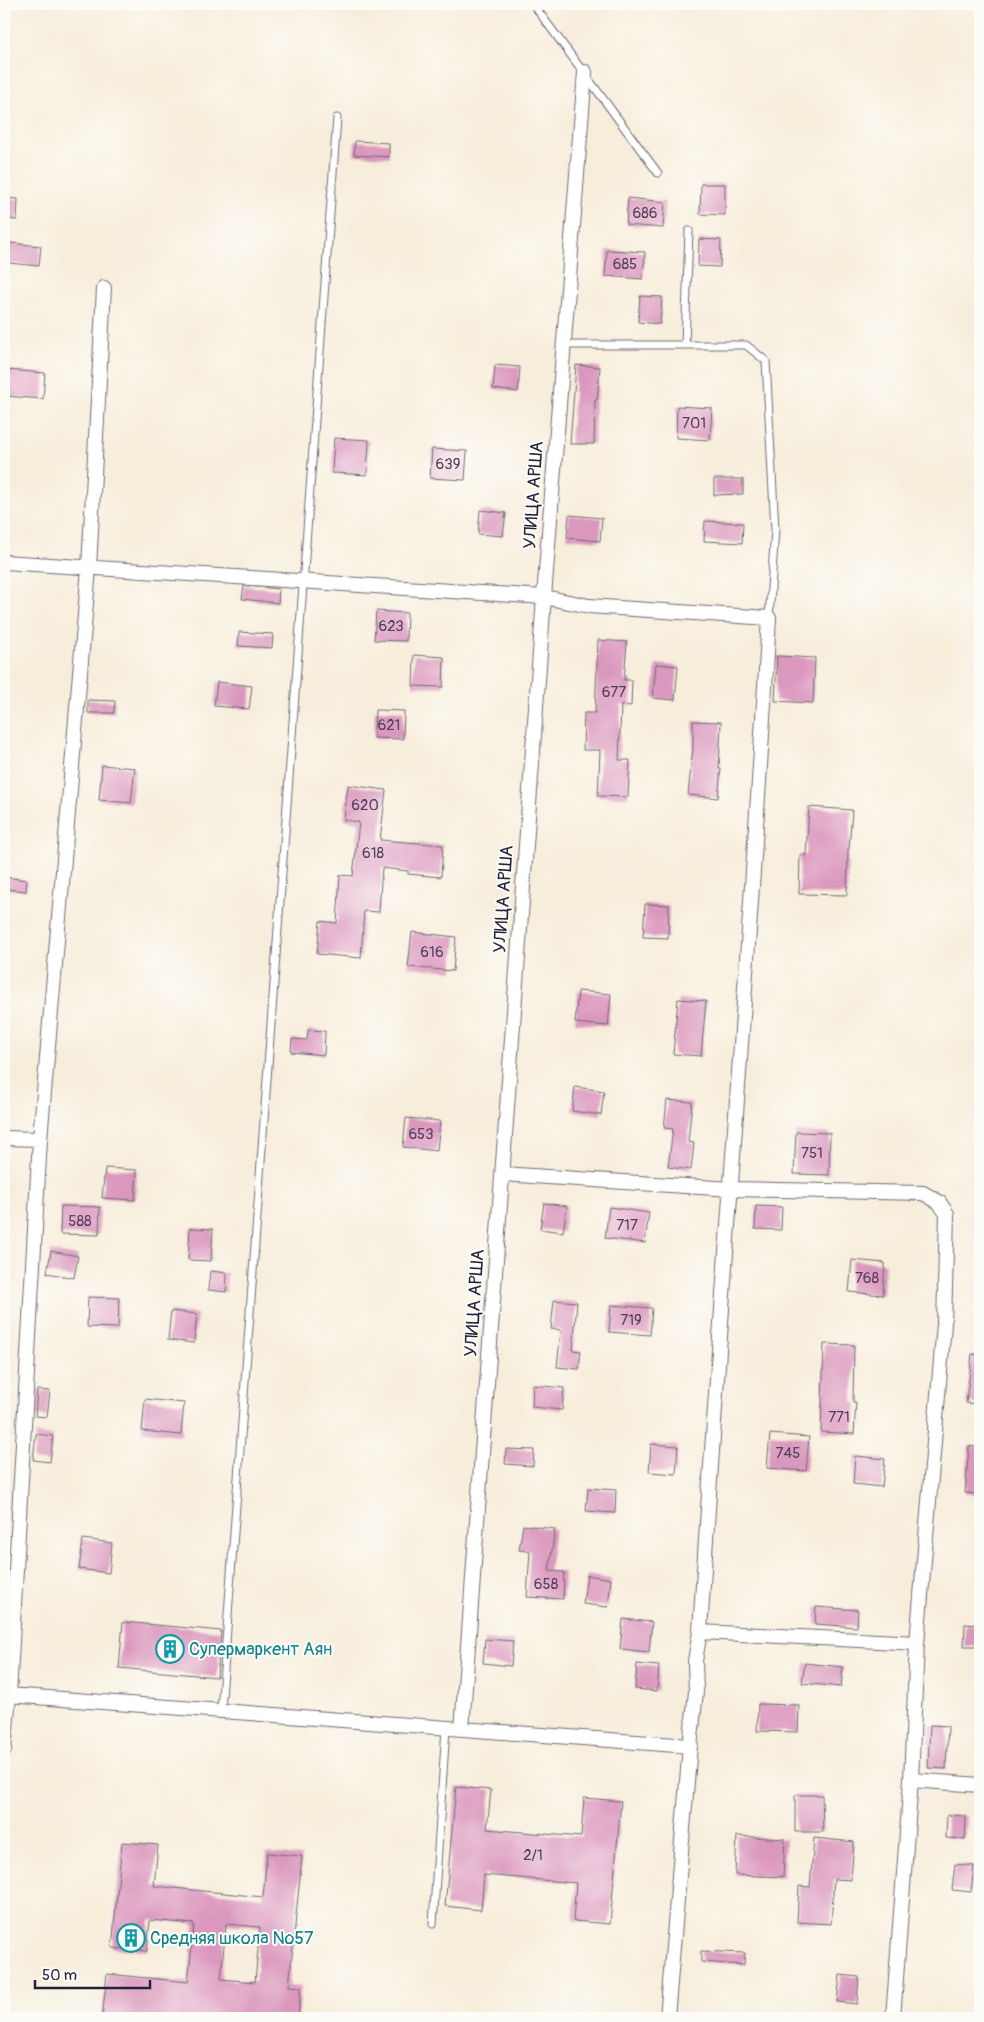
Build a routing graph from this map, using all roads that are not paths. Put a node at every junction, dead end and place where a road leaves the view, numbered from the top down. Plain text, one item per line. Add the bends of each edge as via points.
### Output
1 (533, 4) edge
2 (585, 72) junction
3 (337, 118) dead end
4 (658, 173) dead end
5 (689, 231) dead end
6 (104, 288) dead end
7 (564, 345) junction
8 (685, 345) junction
9 (4, 562) edge
10 (89, 568) junction
11 (304, 580) junction
12 (544, 597) junction
13 (769, 618) junction
14 (4, 1138) edge
15 (40, 1139) junction
16 (502, 1174) junction
17 (731, 1189) junction
18 (700, 1632) junction
19 (916, 1643) junction
20 (6, 1699) edge
21 (222, 1711) junction
22 (446, 1728) junction
23 (462, 1729) junction
24 (690, 1746) junction
25 (4, 1750) edge
26 (911, 1780) junction
27 (980, 1785) edge
28 (432, 1924) dead end
29 (667, 2018) edge
30 (893, 2018) edge

1 - 2 lane
2 - 4 lane
2 - 7 street, УЛИЦА АРША
3 - 11 lane
5 - 8 lane
6 - 10 street
7 - 8 lane
7 - 12 street, УЛИЦА АРША
8 - 13 lane via 746,345 766,361 775,529
9 - 10 street
10 - 11 street
10 - 15 street
11 - 12 street
11 - 21 lane
12 - 13 street via 589,606
12 - 16 street, УЛИЦА АРША
13 - 17 street
14 - 15 street
15 - 20 street
16 - 17 street
16 - 23 street, УЛИЦА АРША
17 - 18 street
17 - 19 street via 923,1193 939,1202 947,1214 944,1324
18 - 19 street
18 - 24 street
19 - 26 street
20 - 21 street
20 - 25 street
21 - 22 street
22 - 23 street
22 - 28 lane
23 - 24 street
24 - 29 street
26 - 27 street
26 - 30 street

